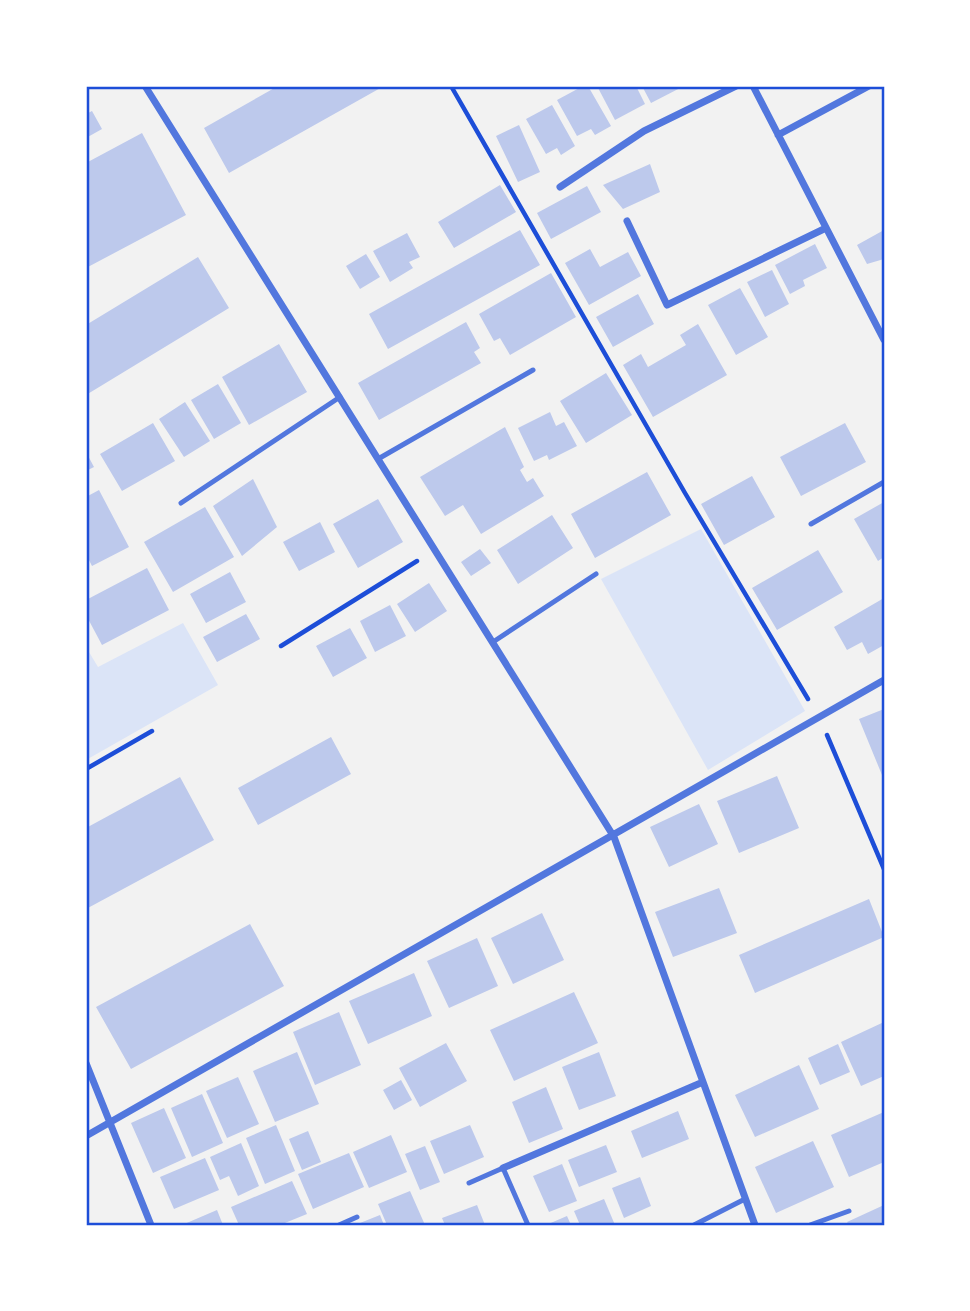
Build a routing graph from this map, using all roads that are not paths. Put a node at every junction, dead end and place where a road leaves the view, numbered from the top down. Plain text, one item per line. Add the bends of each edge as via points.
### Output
1 (145, 86) edge
2 (736, 86) edge
3 (753, 86) edge
4 (869, 86) edge
5 (778, 135) junction
6 (560, 187) dead end
7 (626, 221) dead end
8 (826, 228) junction
9 (884, 340) edge
10 (533, 370) dead end
11 (340, 397) junction
12 (378, 459) junction
13 (884, 482) edge
14 (181, 503) dead end
15 (811, 524) dead end
16 (596, 574) dead end
17 (493, 642) junction
18 (884, 680) edge
19 (614, 836) junction
20 (86, 1063) edge
21 (703, 1082) junction
22 (110, 1122) junction
23 (86, 1136) edge
24 (503, 1168) junction
25 (469, 1183) dead end
26 (745, 1199) junction
27 (849, 1211) dead end
28 (357, 1217) dead end
29 (152, 1225) edge
30 (339, 1225) edge
31 (528, 1225) edge
32 (694, 1225) edge
33 (755, 1225) edge
34 (810, 1225) edge

1 - 11 street
2 - 6 street via 644,131
3 - 5 street
4 - 5 street
5 - 8 street
7 - 8 street via 667,305
8 - 9 street
10 - 12 lane
11 - 12 street
11 - 14 lane
12 - 17 street
13 - 15 lane
16 - 17 lane
17 - 19 street
18 - 19 street
19 - 21 street
19 - 22 street
20 - 22 street
21 - 24 street
21 - 26 street
22 - 23 street
22 - 29 street
24 - 25 lane
24 - 31 lane
26 - 32 lane
26 - 33 street
27 - 34 lane
28 - 30 lane

